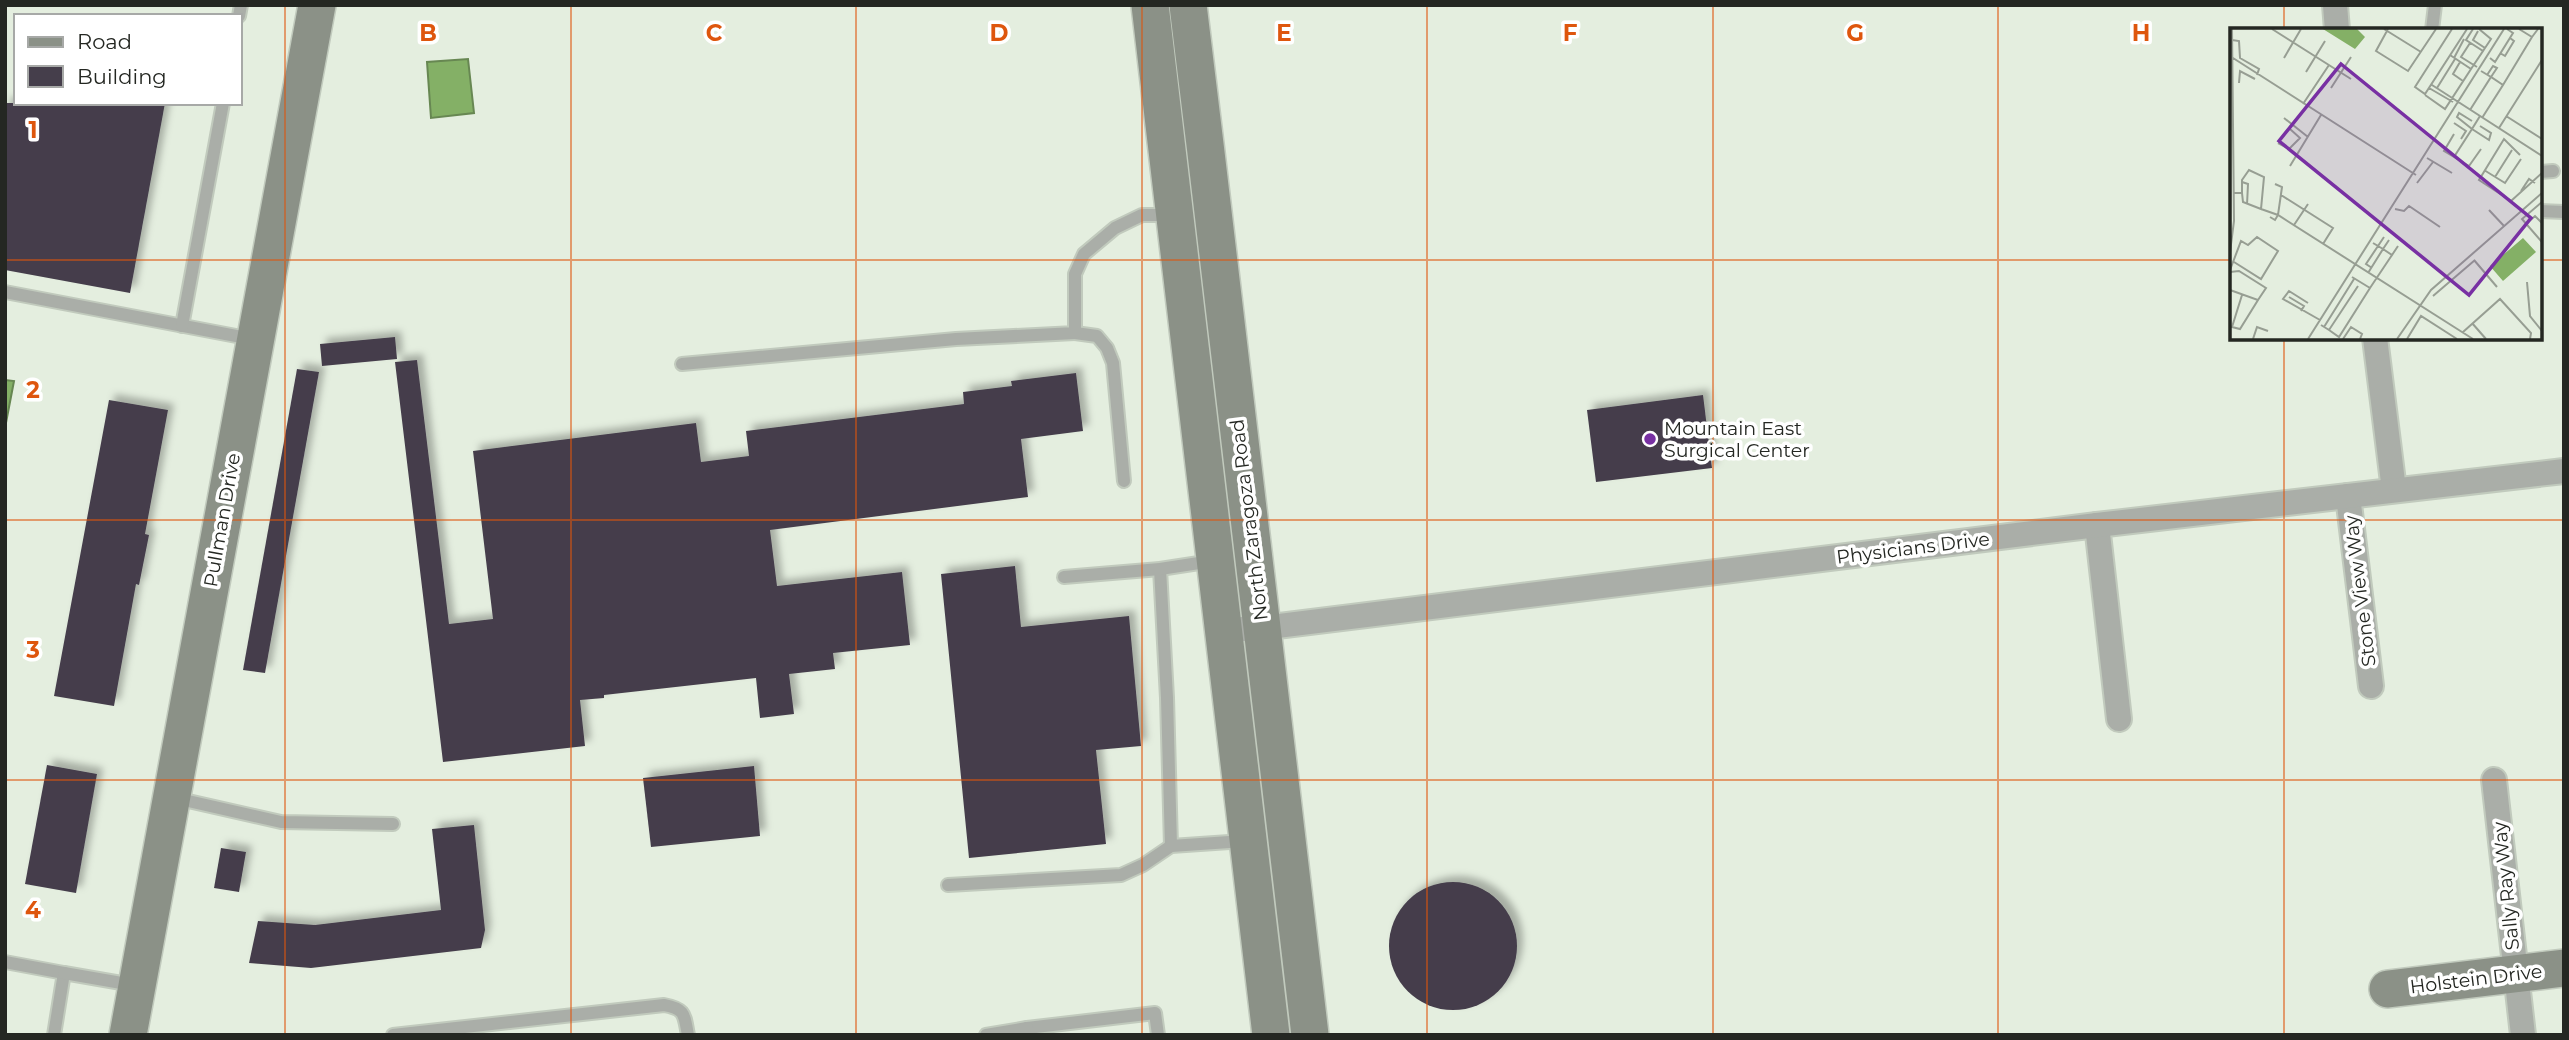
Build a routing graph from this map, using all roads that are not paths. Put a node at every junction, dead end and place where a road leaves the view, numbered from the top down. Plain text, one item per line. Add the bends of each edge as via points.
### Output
1 (1188, 5) edge
2 (2334, 5) edge
3 (2435, 5) edge
4 (314, 7) edge
5 (1151, 9) edge
6 (2337, 28) edge
7 (2432, 28) edge
8 (1197, 81) junction
9 (223, 105) edge
10 (2541, 172) edge
11 (2553, 172) dead end
12 (2541, 211) edge
13 (2564, 212) edge
14 (1176, 215) junction
15 (5, 292) edge
16 (183, 326) junction
17 (1075, 333) junction
18 (255, 340) junction
19 (2375, 340) edge
20 (682, 364) dead end
21 (2564, 471) edge
22 (1124, 481) dead end
23 (2394, 490) junction
24 (2348, 496) junction
25 (2097, 525) junction
26 (1216, 560) junction
27 (1160, 569) junction
28 (1064, 577) dead end
29 (1262, 628) junction
30 (1224, 630) junction
31 (2371, 687) dead end
32 (2119, 719) dead end
33 (2494, 780) dead end
34 (171, 797) junction
35 (393, 824) dead end
36 (1247, 841) junction
37 (1171, 846) junction
38 (948, 885) dead end
39 (1301, 955) junction
40 (5, 962) edge
41 (2564, 968) edge
42 (64, 973) junction
43 (2516, 974) junction
44 (137, 985) junction
45 (2388, 989) dead end
46 (1028, 1031) edge
47 (423, 1033) edge
48 (54, 1035) edge
49 (128, 1035) edge
50 (393, 1035) edge
51 (688, 1035) edge
52 (986, 1035) edge
53 (1158, 1035) edge
54 (1271, 1035) edge
55 (1310, 1035) edge
56 (2523, 1035) edge

1 - 8 main road, North Zaragoza Road
2 - 6 street
3 - 7 lane
4 - 18 main road, Pullman Drive
5 - 8 main road via 1169,31 1181,66
5 - 14 main road, North Zaragoza Road
8 - 29 main road, North Zaragoza Road
9 - 16 lane
10 - 11 lane
12 - 13 lane
14 - 17 lane via 1143,215 1115,228 1084,254 1075,274
14 - 26 main road, North Zaragoza Road
15 - 16 lane
16 - 18 lane
17 - 20 lane
17 - 22 lane via 1097,336 1113,363
18 - 34 main road, Pullman Drive
19 - 23 street
21 - 23 street, Physicians Drive
23 - 24 street, Physicians Drive
24 - 25 street, Physicians Drive
24 - 31 street, Stone View Way
25 - 29 street, Physicians Drive
25 - 32 street
26 - 27 lane
26 - 30 main road, North Zaragoza Road
27 - 28 lane
27 - 37 lane
29 - 30 street, Physicians Drive
29 - 39 main road, North Zaragoza Road
30 - 36 main road, North Zaragoza Road
33 - 43 street, Sally Ray Way
34 - 35 lane via 281,822
34 - 44 main road, Pullman Drive
36 - 37 lane
36 - 39 main road via 1268,851 1282,934
36 - 54 main road, North Zaragoza Road
37 - 38 lane via 1121,875
39 - 55 main road, North Zaragoza Road
40 - 42 lane
41 - 43 main road, Holstein Drive
42 - 44 lane
42 - 48 lane
43 - 45 main road, Holstein Drive
43 - 56 street, Sally Ray Way
44 - 49 main road, Pullman Drive
46 - 52 lane
46 - 53 lane via 1155,1013
47 - 50 lane
47 - 51 lane via 664,1005 684,1014

